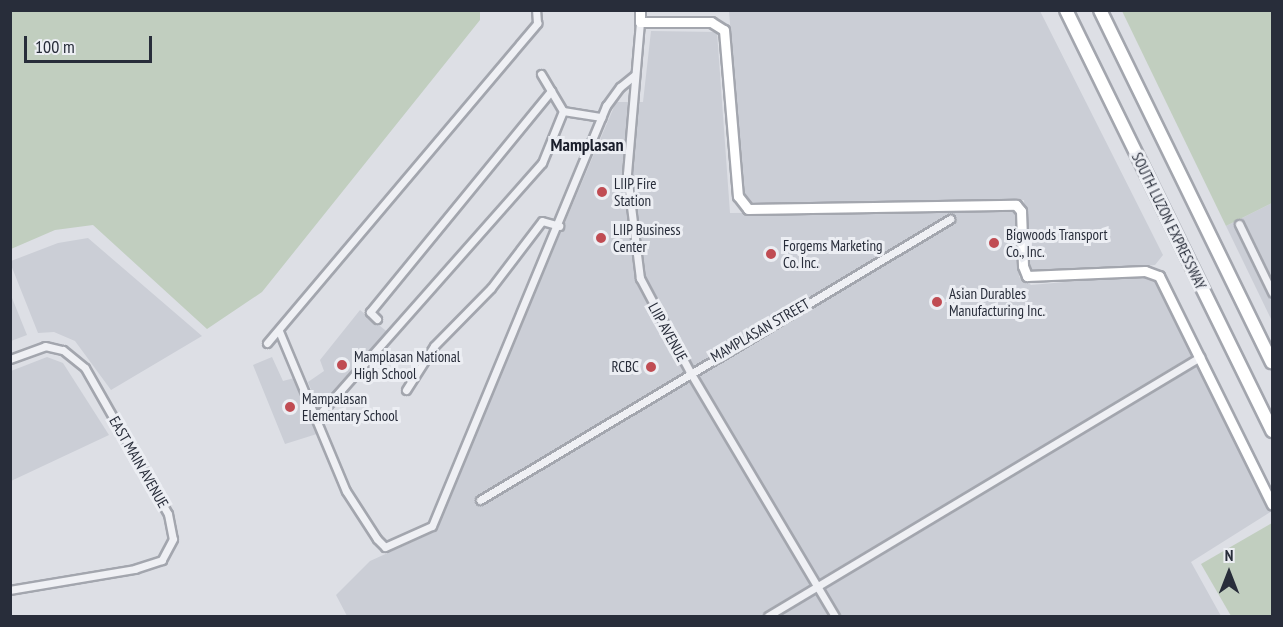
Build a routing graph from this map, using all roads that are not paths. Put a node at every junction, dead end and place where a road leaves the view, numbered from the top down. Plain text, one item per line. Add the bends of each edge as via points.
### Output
1 (536, 10) edge
2 (639, 10) edge
3 (1066, 10) edge
4 (1100, 10) edge
5 (640, 22) junction
6 (541, 74) dead end
7 (635, 75) junction
8 (551, 91) junction
9 (563, 111) junction
10 (602, 117) junction
11 (950, 219) dead end
12 (1239, 224) dead end
13 (559, 226) junction
14 (1272, 292) edge
15 (377, 319) dead end
16 (279, 331) junction
17 (267, 344) dead end
18 (1200, 357) junction
19 (10, 359) edge
20 (1272, 362) edge
21 (690, 372) junction
22 (406, 390) dead end
23 (318, 416) junction
24 (1272, 430) edge
25 (480, 500) dead end
26 (1272, 505) edge
27 (817, 587) junction
28 (10, 590) edge
29 (768, 616) edge
30 (835, 616) edge

1 - 16 street via 537,23
2 - 5 street, LIIP AVENUE
3 - 24 highway, SOUTH LUZON EXPRESSWAY
4 - 20 highway, SOUTH LUZON EXPRESSWAY
5 - 7 street, LIIP AVENUE
5 - 18 street via 711,22 724,30 738,196 746,208 1016,205 1020,209 1027,276 1155,273 1166,284
6 - 8 street
7 - 10 street via 620,87
7 - 21 street, LIIP AVENUE via 627,174 634,249 644,285
8 - 9 street
8 - 15 street via 370,312
9 - 10 street
9 - 23 street via 542,163
10 - 13 street
11 - 21 street, MAMPLASAN STREET
12 - 14 street
13 - 22 street via 542,221 491,288 434,346
13 - 23 street via 432,526 386,547 377,539 346,491
16 - 17 street
16 - 23 street
18 - 26 street
18 - 27 street
19 - 28 street, EAST MAIN AVENUE via 45,346 63,350 85,368 168,514 173,539 162,560 135,569
21 - 25 street, MAMPLASAN STREET
21 - 27 street, LIIP AVENUE
27 - 29 street
27 - 30 street, LIIP AVENUE

